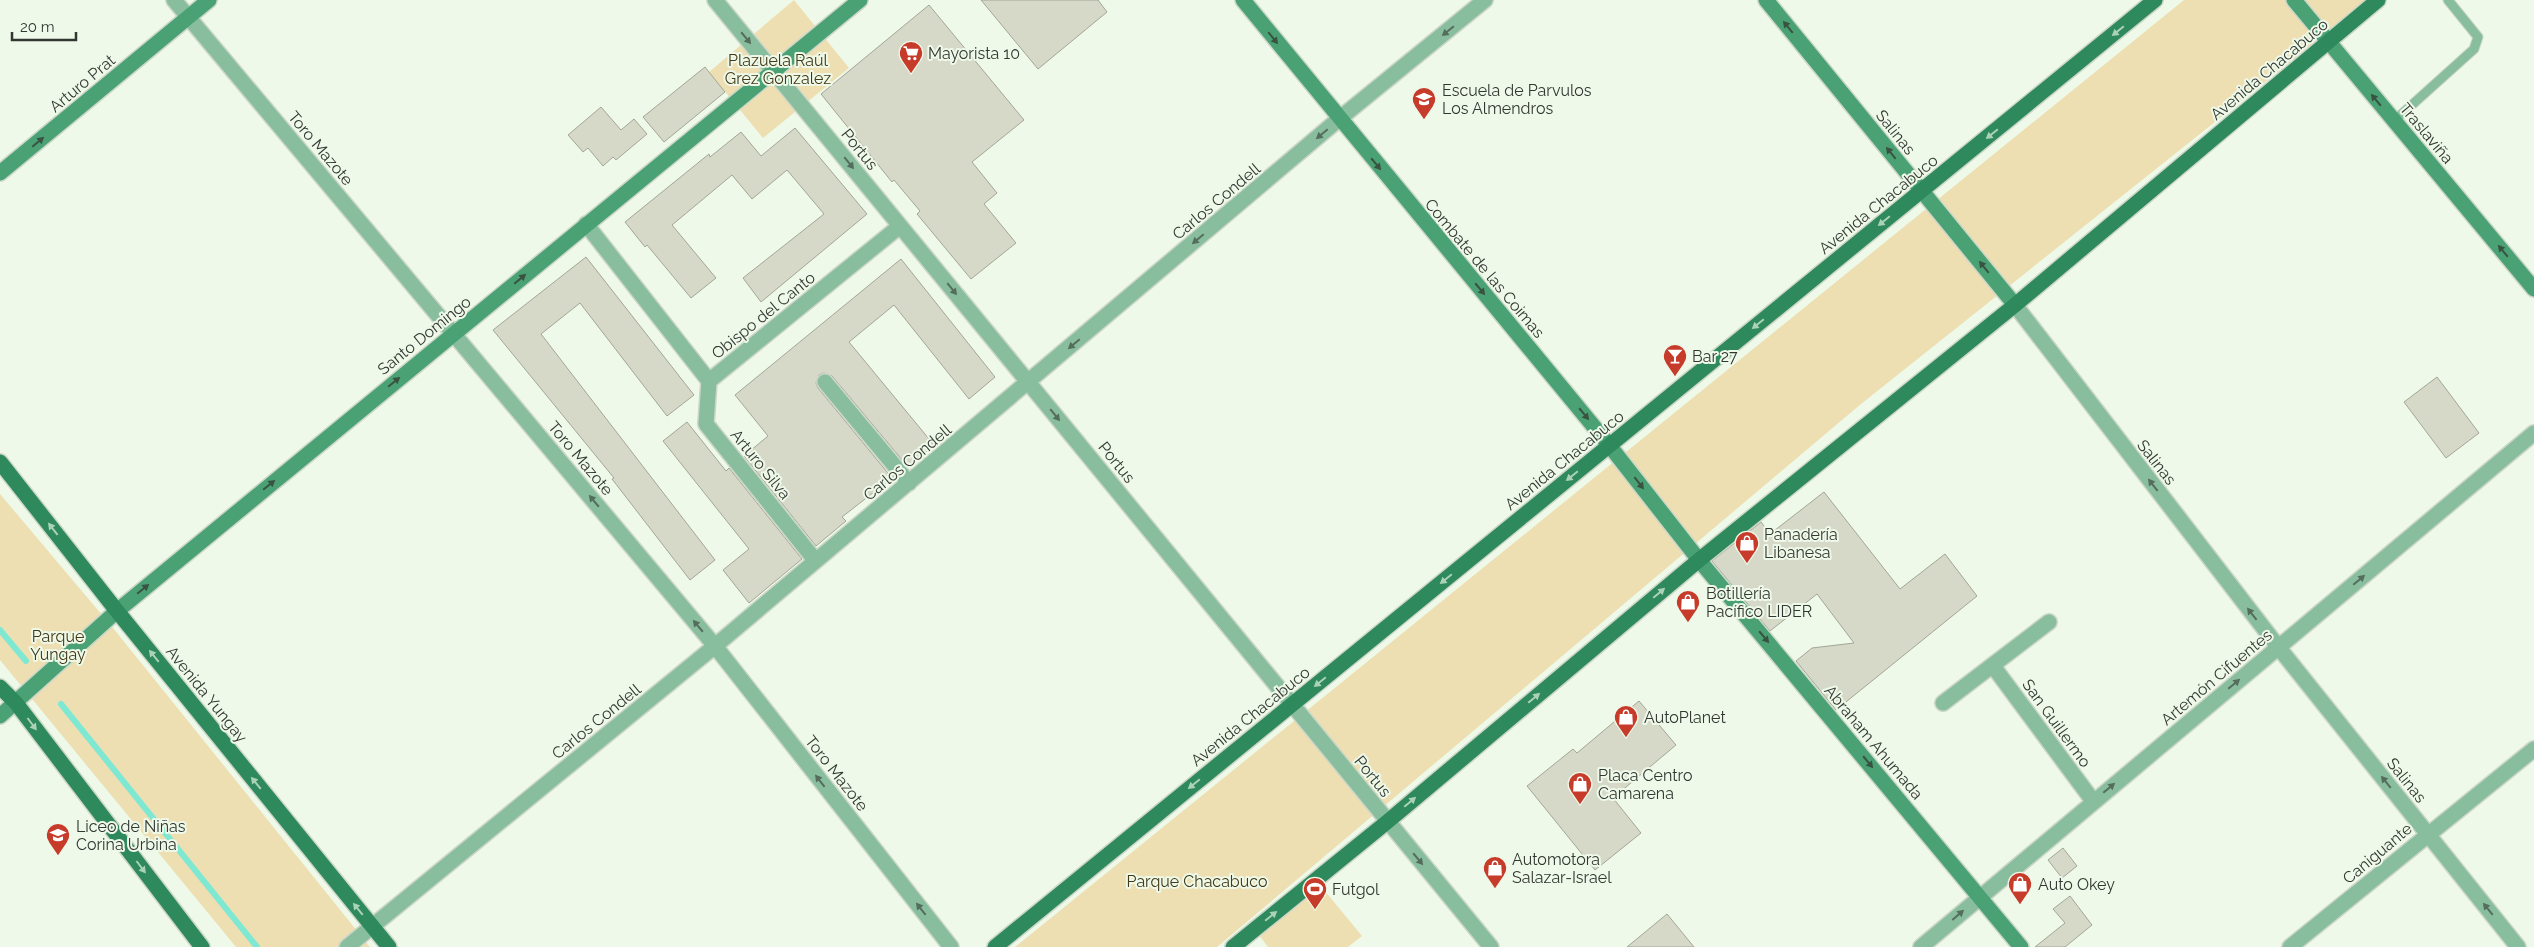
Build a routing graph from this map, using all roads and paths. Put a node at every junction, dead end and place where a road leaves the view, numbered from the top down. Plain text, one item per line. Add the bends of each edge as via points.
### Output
1 (174, 0) edge
2 (209, 0) edge
3 (715, 0) edge
4 (860, 0) edge
5 (1243, 0) edge
6 (1486, 0) edge
7 (1766, 0) edge
8 (2155, 0) edge
9 (2294, 0) edge
10 (2378, 0) edge
11 (2448, 0) edge
12 (188, 17) junction
13 (2328, 42) junction
14 (774, 71) junction
15 (1339, 119) junction
16 (2394, 121) junction
17 (0, 173) edge
18 (1922, 190) junction
19 (586, 224) junction
20 (900, 226) junction
21 (2534, 289) edge
22 (2014, 305) junction
23 (454, 333) junction
24 (709, 381) junction
25 (825, 382) dead end
26 (1028, 382) junction
27 (2534, 433) edge
28 (1609, 445) junction
29 (0, 462) edge
30 (909, 483) junction
31 (816, 560) junction
32 (1699, 560) junction
33 (117, 610) junction
34 (2049, 622) dead end
35 (715, 646) junction
36 (2278, 648) junction
37 (1993, 666) junction
38 (0, 687) edge
39 (16, 703) junction
40 (1943, 703) dead end
41 (1292, 705) junction
42 (0, 716) edge
43 (2534, 749) edge
44 (2094, 801) junction
45 (1387, 822) junction
46 (2428, 834) junction
47 (1980, 896) junction
48 (373, 927) junction
49 (202, 947) edge
50 (347, 947) edge
51 (389, 947) edge
52 (951, 947) edge
53 (995, 947) edge
54 (1233, 947) edge
55 (1491, 947) edge
56 (1921, 947) edge
57 (2021, 947) edge
58 (2290, 947) edge
59 (2518, 947) edge

1 - 12 street, Toro Mazote
2 - 12 street, Arturo Prat
3 -> 14 street, Portus
4 - 14 street, Santo Domingo
5 -> 15 street, Combate de las Coimas
6 -> 15 street, Carlos Condell
18 -> 7 street, Salinas
8 -> 18 main road, Avenida Chacabuco
9 - 13 street, Traslaviña
10 - 13 main road, Avenida Chacabuco
11 - 16 lane via 2478,37 2474,49
17 -> 12 street, Arturo Prat
12 - 23 street, Toro Mazote
16 -> 13 street, Traslaviña
13 - 22 main road, Avenida Chacabuco
14 - 19 street, Santo Domingo
14 -> 20 street, Portus
15 -> 26 street, Carlos Condell
15 -> 28 street, Combate de las Coimas
21 -> 16 street, Traslaviña
22 -> 18 street, Salinas
18 -> 28 main road, Avenida Chacabuco
23 -> 19 street, Santo Domingo
19 - 24 street, Obispo del Canto
20 - 24 street, Obispo del Canto
20 -> 26 street, Portus
22 - 32 main road, Avenida Chacabuco
36 -> 22 street, Salinas
33 -> 23 street, Santo Domingo
35 -> 23 street, Toro Mazote
24 - 31 street, Arturo Silva via 706,424
25 - 30 street
26 - 30 street, Carlos Condell
26 -> 41 street, Portus
36 -> 27 street, Artemón Cifuentes
28 -> 32 street, Combate de las Coimas
28 -> 41 main road, Avenida Chacabuco
33 -> 29 main road, Avenida Yungay
30 - 31 street, Carlos Condell
31 - 35 street, Carlos Condell
45 -> 32 main road, Avenida Chacabuco
32 -> 47 street, Abraham Ahumada
33 - 39 street, Santo Domingo
48 -> 33 main road, Avenida Yungay
34 - 37 street
35 - 48 street, Carlos Condell
52 -> 35 street, Toro Mazote
44 -> 36 street, Artemón Cifuentes
46 -> 36 street, Salinas
37 - 40 street
37 - 44 street, San Guillermo
38 - 39 main road
39 - 42 street, Santo Domingo
39 -> 49 main road
41 - 45 street, Portus
41 -> 53 main road, Avenida Chacabuco
43 - 46 street, Caniguante
44 - 47 street, Artemón Cifuentes
54 -> 45 main road, Avenida Chacabuco
45 -> 55 street, Portus
46 - 58 street, Caniguante
59 -> 46 street, Salinas
56 -> 47 street, Artemón Cifuentes
47 - 57 street, Abraham Ahumada
48 - 50 street, Carlos Condell
48 - 51 main road, Avenida Yungay

